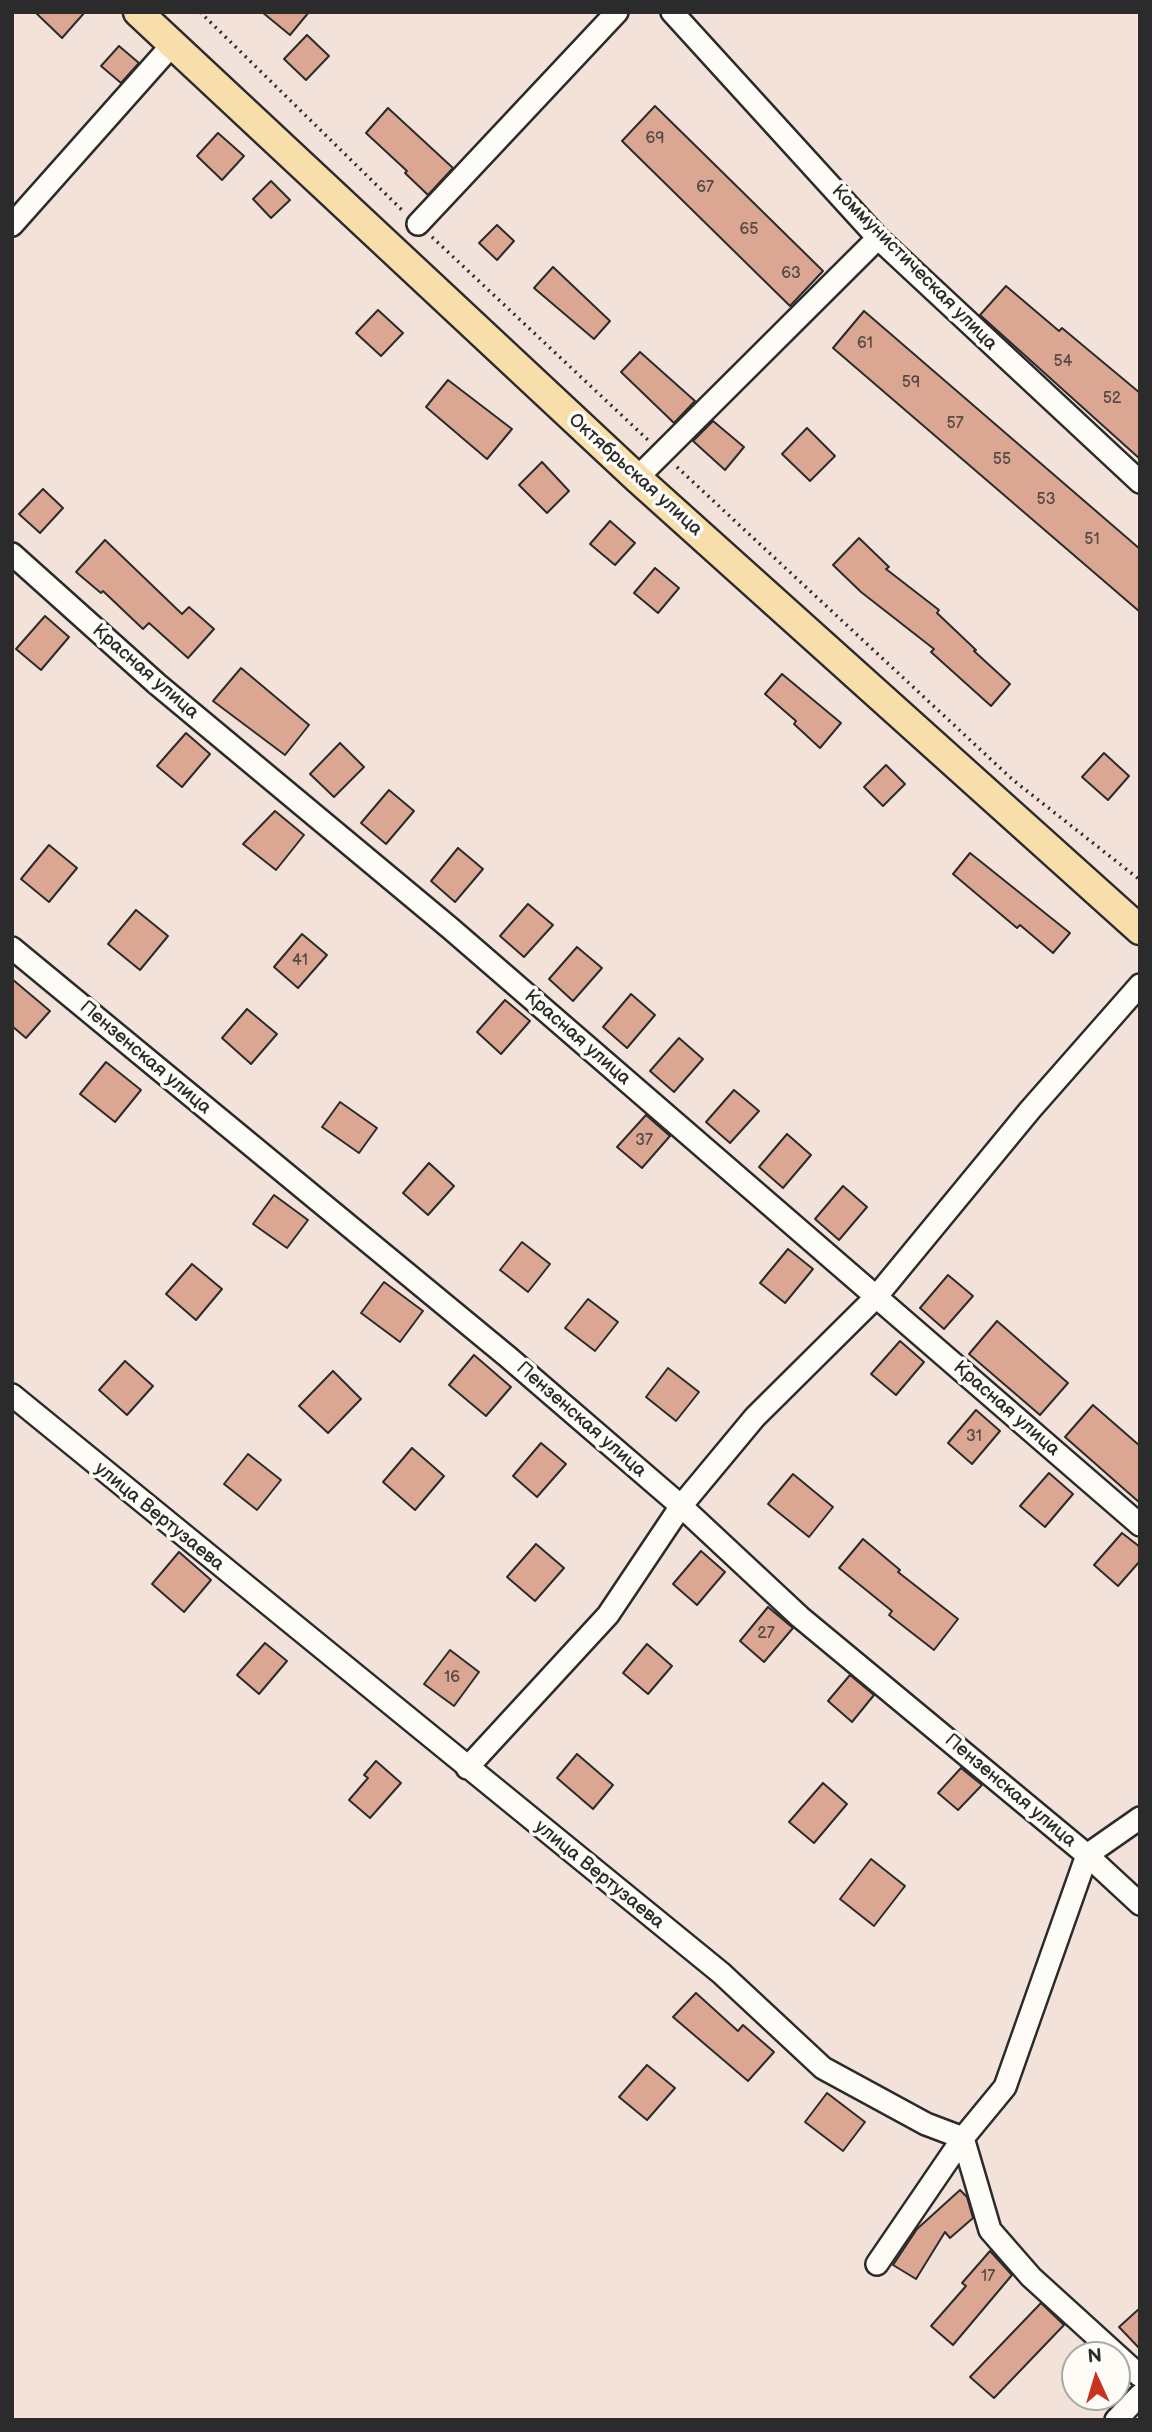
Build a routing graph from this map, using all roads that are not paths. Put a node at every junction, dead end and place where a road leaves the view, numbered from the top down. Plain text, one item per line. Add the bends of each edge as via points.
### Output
1 (138, 12) edge
2 (617, 12) edge
3 (672, 12) edge
4 (172, 45) junction
5 (418, 224) dead end
6 (12, 225) edge
7 (878, 238) junction
8 (637, 478) junction
9 (1140, 482) edge
10 (12, 555) edge
11 (1140, 930) edge
12 (12, 948) edge
13 (1140, 985) edge
14 (876, 1297) junction
15 (12, 1395) edge
16 (681, 1506) junction
17 (1140, 1525) edge
18 (467, 1768) junction
19 (1140, 1818) edge
20 (1087, 1855) junction
21 (1140, 1905) edge
22 (963, 2138) junction
23 (877, 2264) dead end
24 (1140, 2376) edge
25 (1140, 2395) edge
26 (1116, 2420) edge

1 - 4 main road, Октябрьская улица
2 - 5 street
3 - 7 street, Коммунистическая улица
4 - 6 street
4 - 8 main road, Октябрьская улица
7 - 8 street
7 - 9 street, Коммунистическая улица
8 - 11 main road, Октябрьская улица
10 - 14 street, Красная улица
12 - 16 street, Пензенская улица via 508,1357
13 - 14 street
14 - 16 street via 755,1417
14 - 17 street, Красная улица
15 - 18 street, улица Вертузаева
16 - 18 street via 608,1615
16 - 20 street, Пензенская улица via 800,1617
18 - 22 street, улица Вертузаева via 721,1973 823,2068 926,2124
19 - 20 street
20 - 21 street, Пензенская улица
20 - 22 street via 1005,2087
22 - 23 street
22 - 24 street via 990,2230 1031,2277
25 - 26 street

